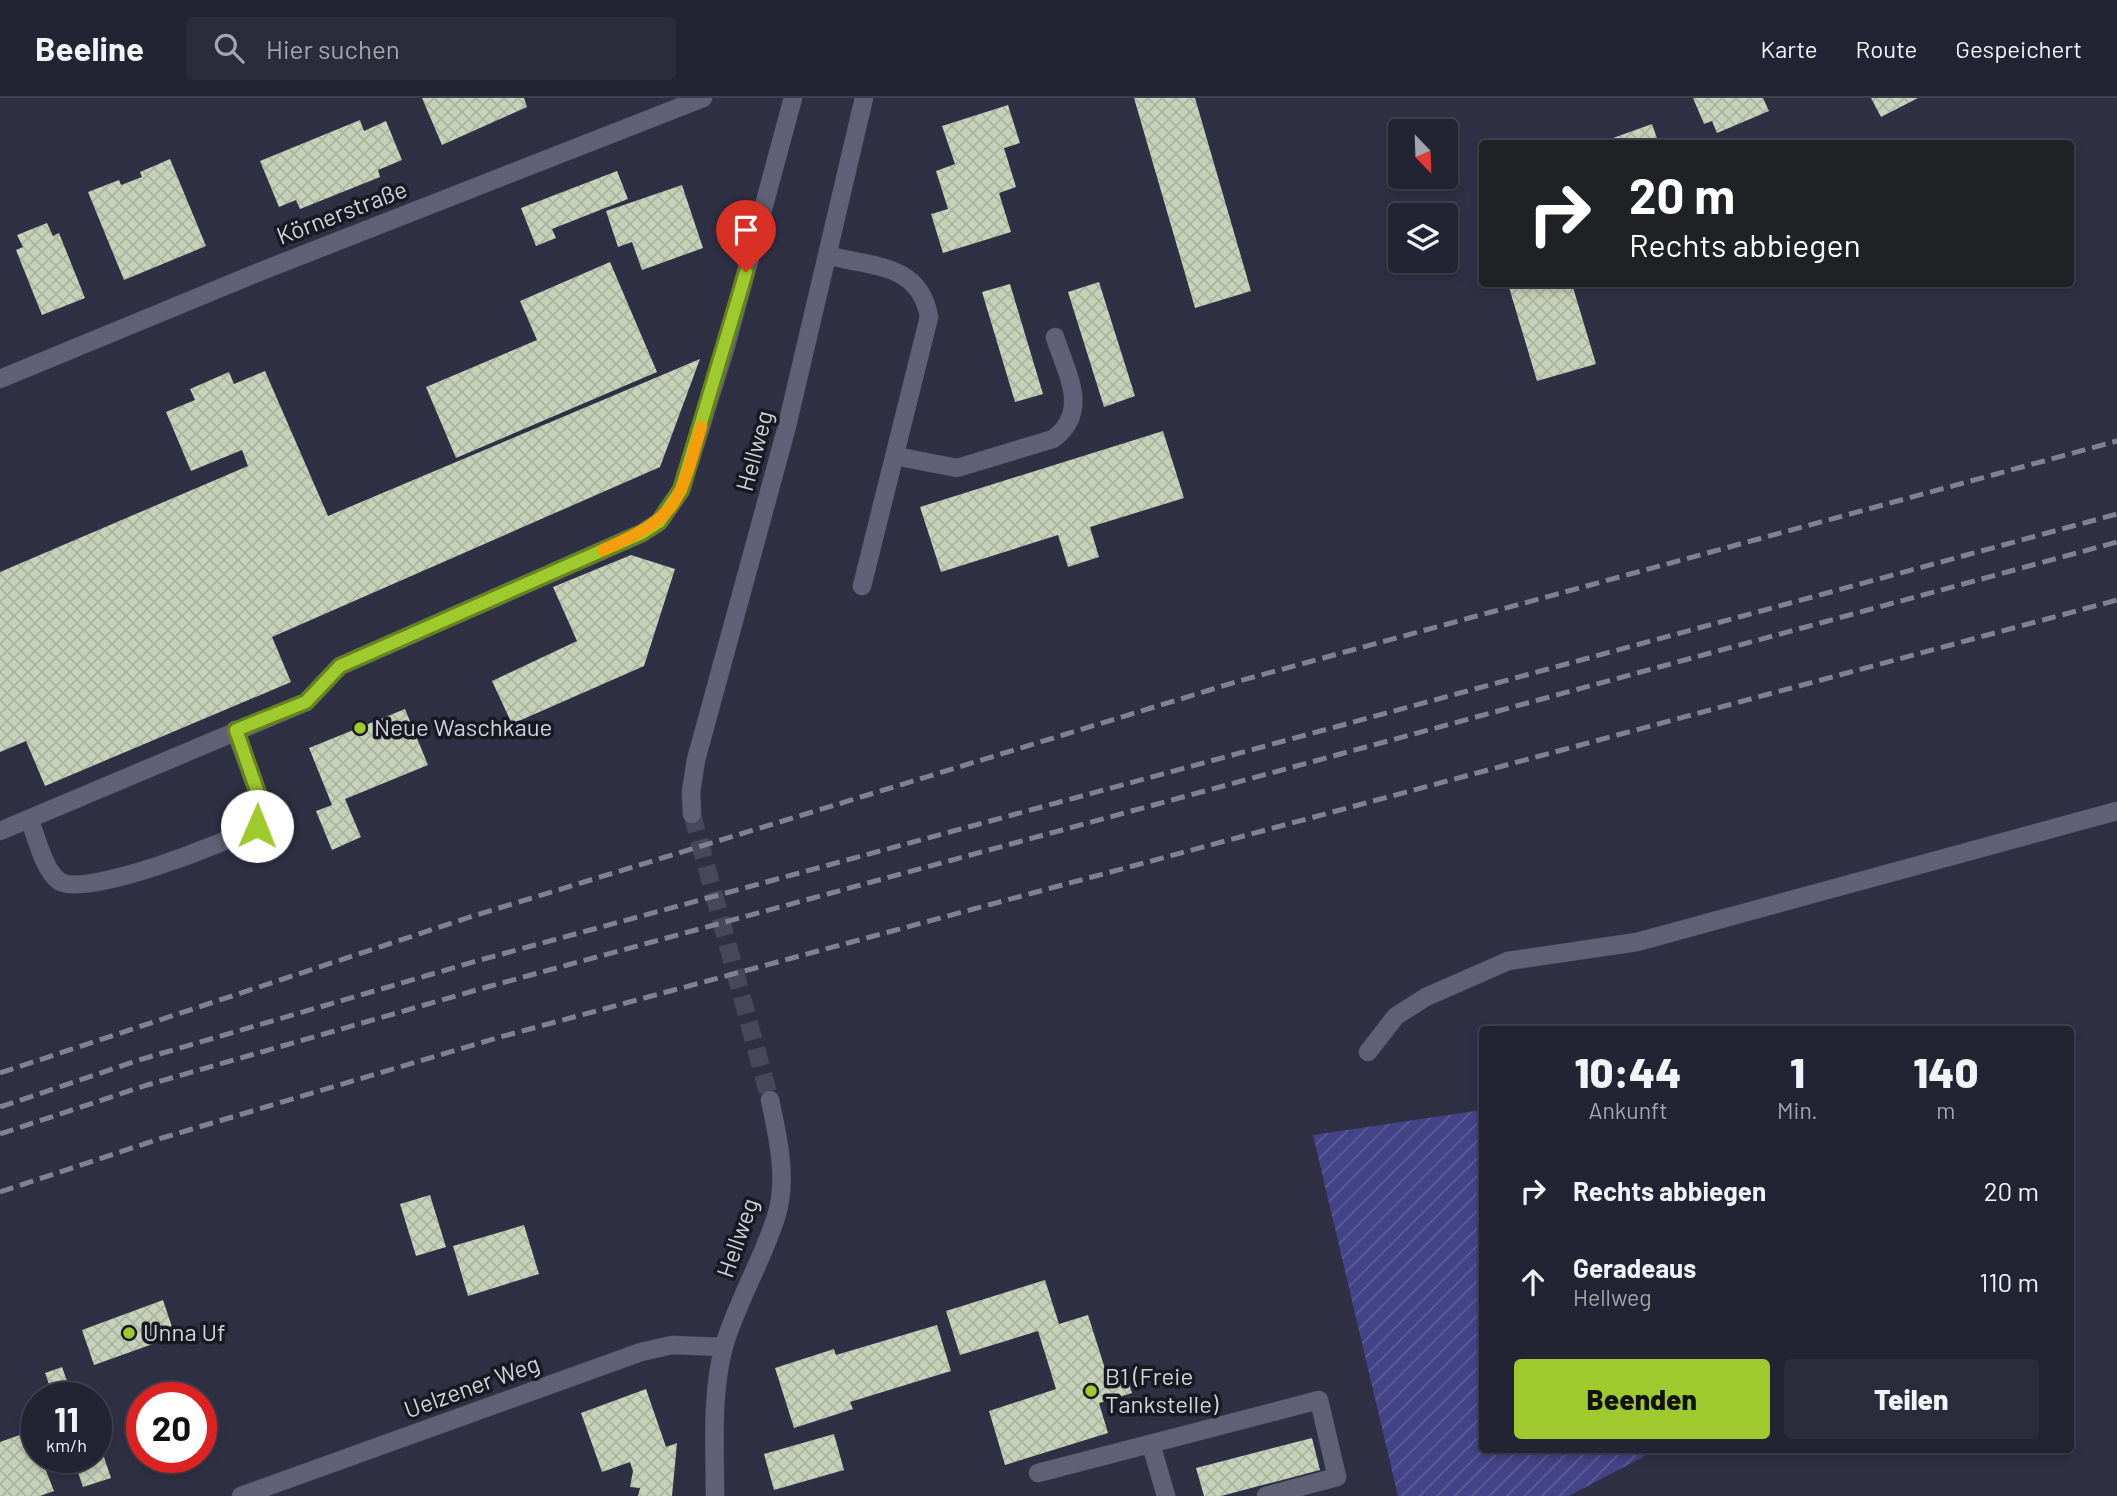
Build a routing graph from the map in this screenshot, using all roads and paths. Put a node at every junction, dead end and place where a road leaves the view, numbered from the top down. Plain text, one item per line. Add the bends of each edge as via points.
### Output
1 (703, 98) edge
2 (793, 98) edge
3 (864, 98) edge
4 (830, 257) junction
5 (1055, 337) dead end
6 (0, 379) edge
7 (895, 456) junction
8 (862, 586) dead end
9 (236, 730) junction
10 (2117, 811) edge
11 (692, 814) tunnel mouth
12 (29, 819) junction
13 (0, 831) edge
14 (1368, 1052) dead end
15 (770, 1100) tunnel mouth
16 (724, 1347) junction
17 (1151, 1444) junction
18 (1038, 1473) dead end
19 (241, 1496) edge
20 (715, 1496) edge
21 (1166, 1496) edge
22 (1266, 1496) edge

1 - 6 street, Körnerstraße
2 - 9 street via 726,346 681,490 659,522 340,666 306,702
3 - 4 street, Hellweg
4 - 7 street via 902,274 918,285 926,298 929,317
4 - 11 street, Hellweg via 696,760
5 - 7 street via 1075,403 1073,417 1053,439 957,468
7 - 8 street
9 - 12 street
9 - 12 street via 262,812 257,826 220,844 135,873 74,887 59,881 48,867
10 - 14 street via 1637,942 1508,961 1426,997 1396,1016
12 - 13 street
15 - 16 street, Hellweg via 780,1145 777,1215
16 - 19 street, Uelzener Weg via 672,1345 641,1352
16 - 20 street, Hellweg via 718,1384
17 - 18 street
17 - 21 street
17 - 22 street via 1319,1400 1337,1477

